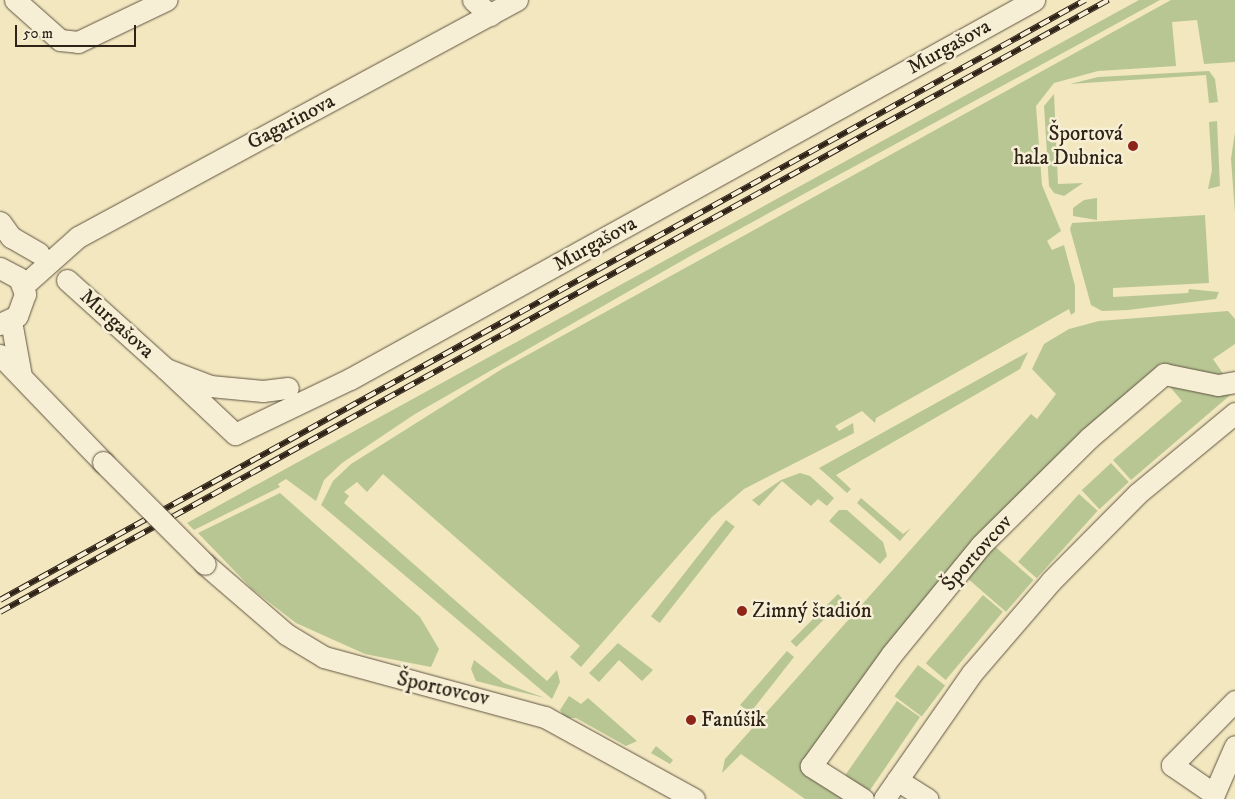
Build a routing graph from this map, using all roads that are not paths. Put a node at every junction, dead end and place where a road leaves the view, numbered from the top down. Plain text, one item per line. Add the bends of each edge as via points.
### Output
1 (15, 0) edge
2 (166, 0) edge
3 (473, 0) edge
4 (517, 0) edge
5 (1034, 0) edge
6 (1008, 7) edge
7 (490, 14) junction
8 (6, 230) edge
9 (66, 244) junction
10 (39, 253) junction
11 (11, 274) edge
12 (67, 280) dead end
13 (6, 322) edge
14 (0, 355) edge
15 (166, 368) junction
16 (1235, 382) edge
17 (23, 384) junction
18 (288, 388) dead end
19 (1235, 413) edge
20 (1235, 701) edge
21 (1235, 746) edge
22 (897, 780) junction
23 (694, 799) edge
24 (863, 799) edge
25 (884, 799) edge
26 (926, 799) edge

1 - 2 street via 60,40 78,42
3 - 7 street
4 - 7 street, Gagarinova
5 - 6 street, Murgašova
6 - 15 street, Murgašova via 350,379 235,434
7 - 9 street, Gagarinova
8 - 10 street
8 - 11 street
9 - 10 street, Gagarinova
9 - 11 street, Gagarinova
10 - 11 street, Gagarinova
11 - 13 street via 25,302
12 - 15 street, Murgašova
13 - 17 street
14 - 17 street, Športovcov
15 - 18 street, Murgašova via 210,386 263,391
16 - 24 street, Športovcov via 1218,385 1164,374 1089,438 981,545 891,655 811,766
17 - 23 street, Športovcov, bridge via 205,564 286,634 324,657 545,717
19 - 22 street via 1137,494 1051,582 972,673
20 - 21 street via 1172,765 1214,794
22 - 25 street
22 - 26 street

